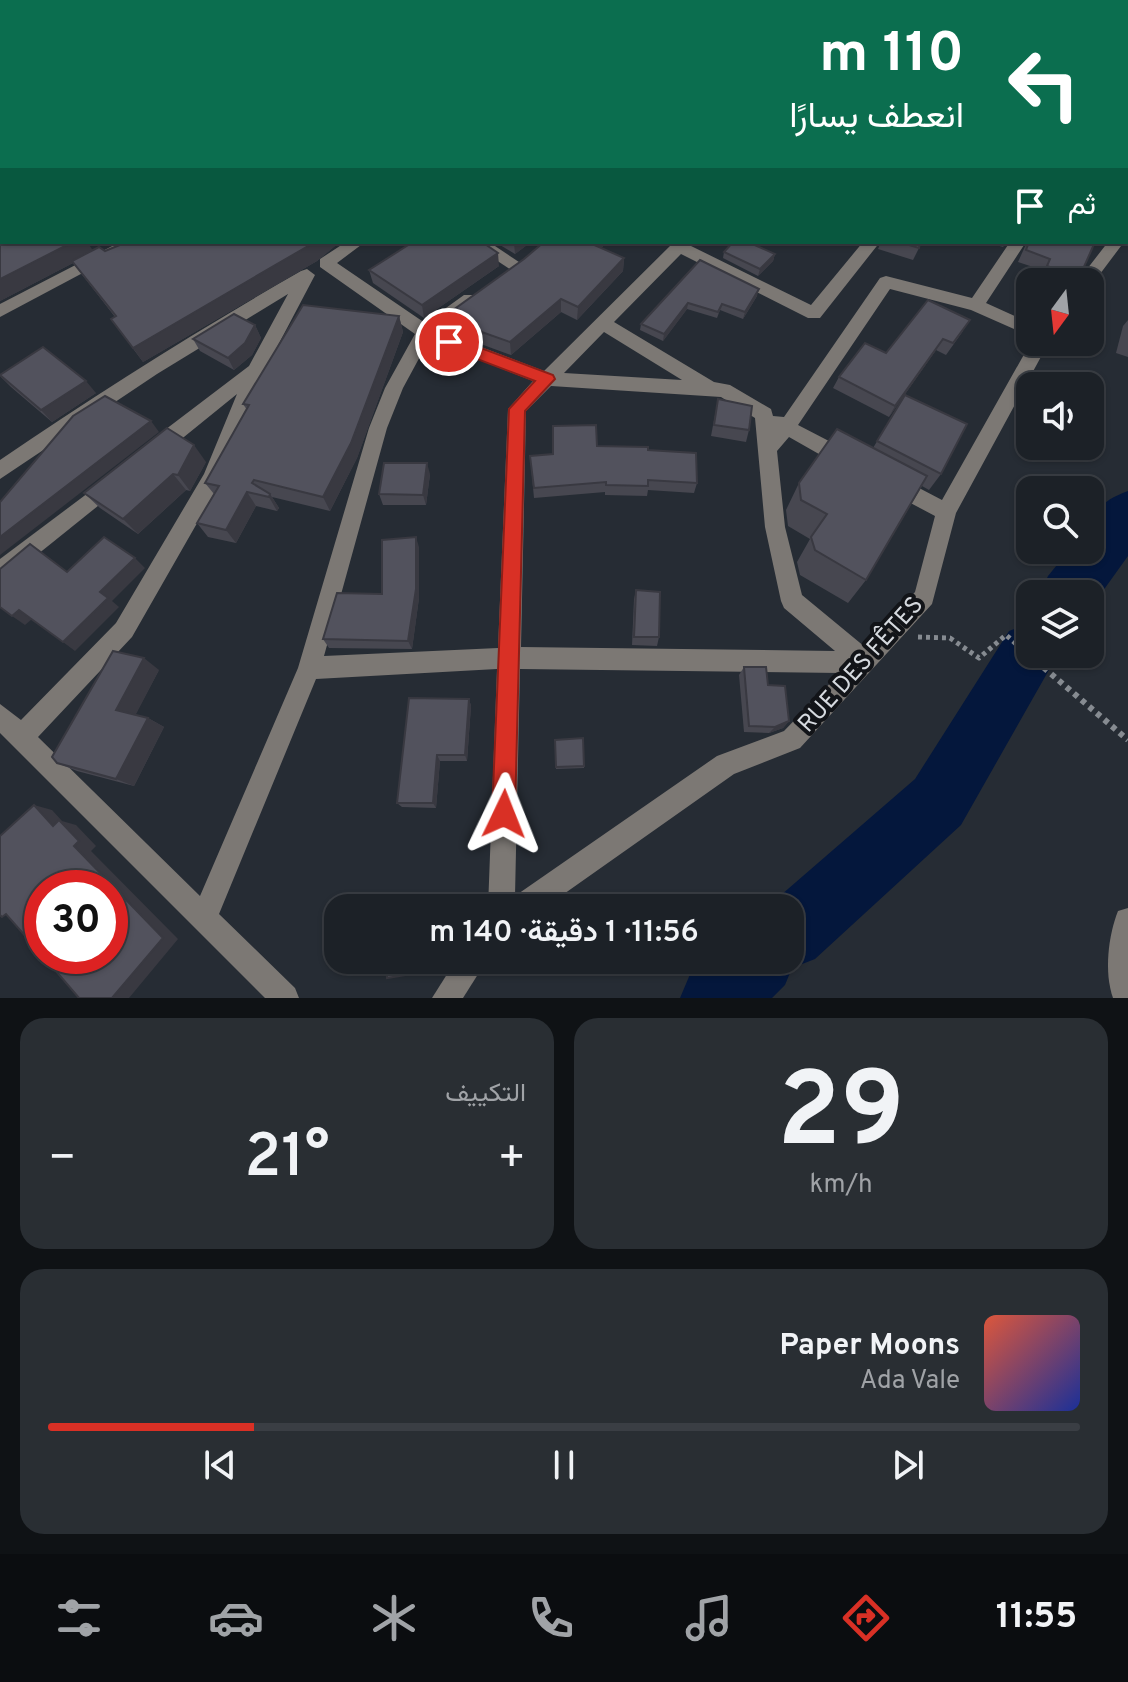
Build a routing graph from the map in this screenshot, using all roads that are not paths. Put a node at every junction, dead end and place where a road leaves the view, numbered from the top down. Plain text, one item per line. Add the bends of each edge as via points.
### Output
1 (129, 244) edge
2 (354, 244) edge
3 (480, 244) edge
4 (681, 244) edge
5 (870, 244) edge
6 (1017, 244) edge
7 (1114, 244) edge
8 (537, 250) edge
9 (326, 263) junction
10 (517, 266) junction
11 (1096, 268) edge
12 (305, 277) junction
13 (976, 305) junction
14 (0, 311) edge
15 (602, 323) junction
16 (1016, 324) edge
17 (425, 332) junction
18 (1032, 356) edge
19 (257, 368) junction
20 (547, 379) junction
21 (710, 389) junction
22 (764, 414) junction
23 (786, 428) junction
24 (769, 447) junction
25 (0, 471) edge
26 (946, 512) junction
27 (0, 572) edge
28 (509, 658) junction
29 (866, 662) junction
30 (309, 668) junction
31 (0, 716) edge
32 (21, 738) junction
33 (501, 894) edge
34 (541, 894) edge
35 (204, 919) junction
36 (1128, 921) edge
37 (463, 974) edge
38 (285, 998) edge
39 (446, 998) edge
40 (1127, 998) edge

1 - 14 street
2 - 9 street
3 - 10 street
4 - 5 street via 814,314
4 - 15 street
6 - 13 street
7 - 11 street
8 - 10 street
9 - 12 street
9 - 17 street
10 - 17 street
12 - 19 street
12 - 25 street via 91,406
13 - 16 street
13 - 23 street via 886,282
15 - 20 street
15 - 21 street
17 - 20 street
17 - 30 street via 378,428
18 - 26 street, RUE DES FÊTES
19 - 27 street
19 - 32 street via 213,477 124,630
20 - 21 street
20 - 28 street via 517,409
21 - 22 street via 724,390
22 - 23 street
22 - 24 street
23 - 24 street
23 - 26 street
24 - 29 street via 775,527 792,601
26 - 29 street, RUE DES FÊTES via 924,597
28 - 29 street
28 - 30 street
28 - 33 street
29 - 34 street, RUE DES FÊTES via 792,740 726,765
30 - 35 street
31 - 32 street
32 - 35 street
35 - 38 street
36 - 40 street via 1121,981
37 - 39 street

